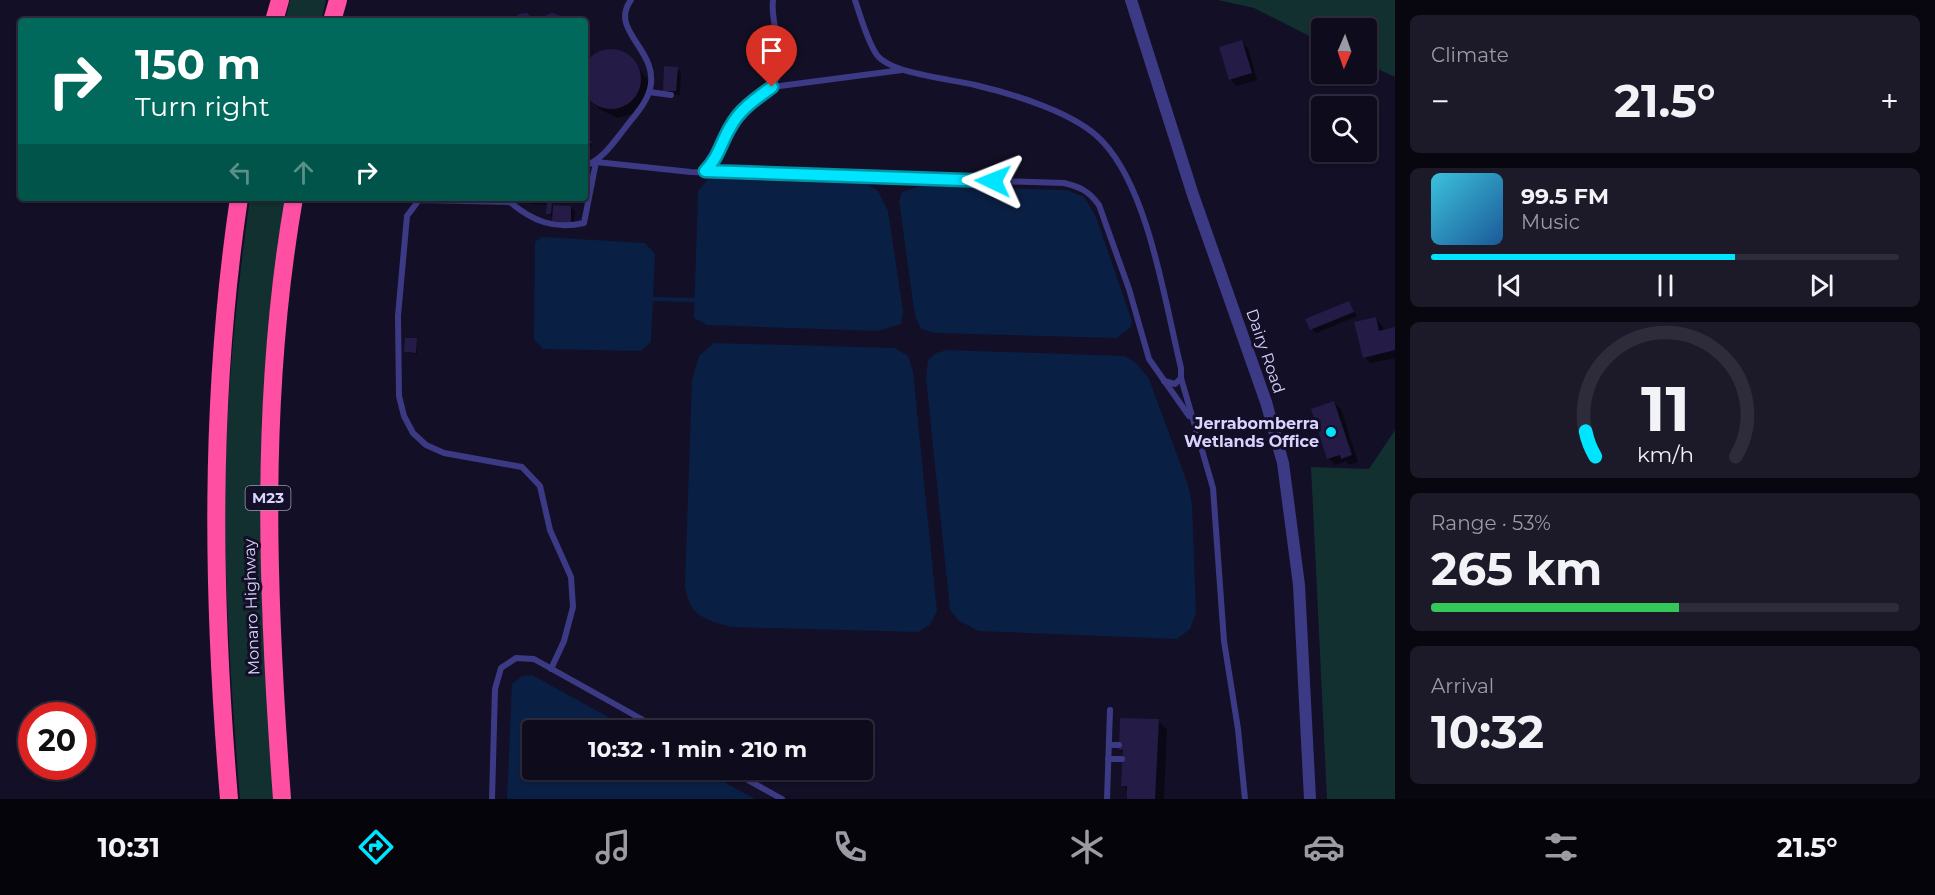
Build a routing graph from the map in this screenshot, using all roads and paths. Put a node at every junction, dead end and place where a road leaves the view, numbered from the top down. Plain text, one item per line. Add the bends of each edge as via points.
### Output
1 (280, 0) edge
2 (338, 0) edge
3 (631, 0) edge
4 (773, 0) edge
5 (855, 0) edge
6 (1131, 0) edge
7 (275, 18) edge
8 (333, 18) edge
9 (902, 70) junction
10 (772, 87) junction
11 (649, 92) junction
12 (671, 95) dead end
13 (596, 162) junction
14 (588, 165) edge
15 (705, 171) junction
16 (239, 201) edge
17 (294, 201) edge
18 (418, 201) edge
19 (511, 201) edge
20 (1181, 378) junction
21 (1162, 380) junction
22 (1192, 420) junction
23 (551, 669) junction
24 (1110, 710) dead end
25 (643, 720) edge
26 (1109, 745) junction
27 (1119, 746) dead end
28 (1108, 759) junction
29 (1122, 759) dead end
30 (748, 780) edge
31 (229, 799) edge
32 (282, 799) edge
33 (492, 799) edge
34 (782, 799) edge
35 (1107, 799) edge
36 (1245, 799) edge
37 (1310, 799) edge

1 - 7 highway
2 - 8 highway
3 - 11 lane via 625,16 626,28 651,67
4 - 10 lane via 780,69
5 - 9 lane via 877,56
6 - 37 street, Dairy Road via 1283,463 1299,585
9 - 10 lane
9 - 20 lane via 976,85 1046,108 1103,141 1135,198 1153,250
10 - 15 lane via 747,105 731,125 717,159
11 - 12 lane
11 - 13 lane via 643,105
13 - 14 lane
13 - 15 lane
13 - 19 lane via 584,224 547,225 521,212
15 - 21 lane via 1064,183 1080,187 1099,205 1149,359
16 - 31 highway, Monaro Highway via 221,348 215,465 215,581
17 - 32 highway, Monaro Highway / M23 via 276,341 268,460 268,581
18 - 23 lane via 407,216 398,315 399,396 404,416 413,433 426,445 444,453 522,467 540,486 550,530 571,577 573,607
20 - 21 lane via 1175,384
20 - 22 lane
21 - 22 lane
22 - 36 lane via 1209,468 1216,505 1224,641
23 - 25 lane
23 - 33 lane via 534,659 516,658 501,668 495,689
24 - 26 lane
26 - 27 lane
26 - 28 lane
28 - 29 lane
28 - 35 lane
30 - 34 lane

